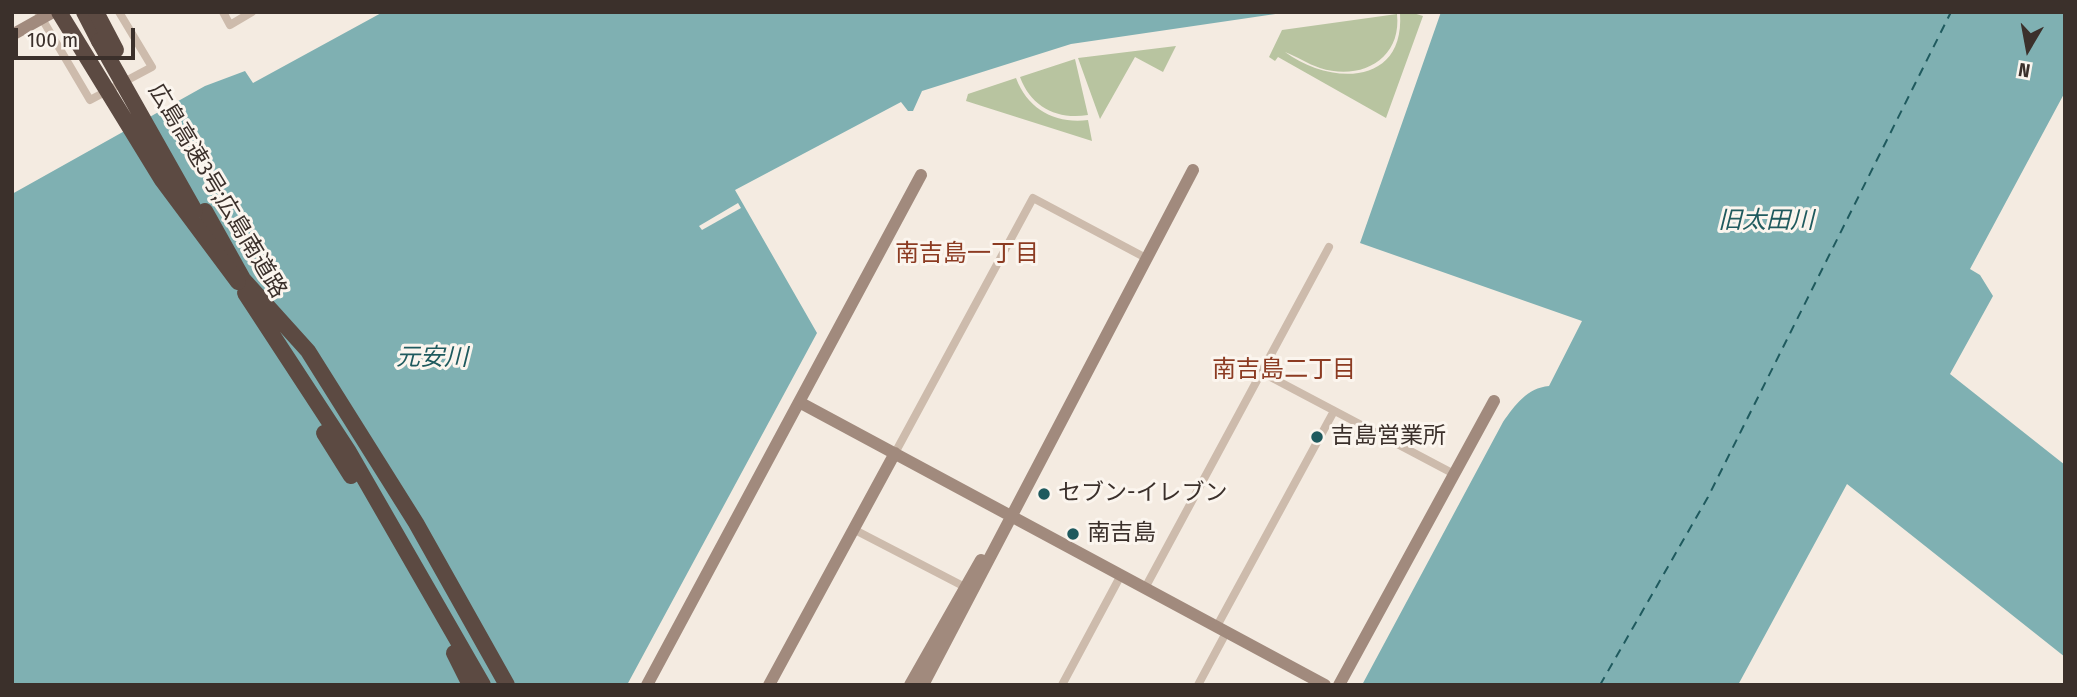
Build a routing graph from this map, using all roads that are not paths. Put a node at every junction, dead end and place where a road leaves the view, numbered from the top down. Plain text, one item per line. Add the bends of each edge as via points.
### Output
1 (59, 12) edge
2 (84, 12) edge
3 (96, 12) edge
4 (119, 12) edge
5 (223, 12) edge
6 (252, 12) edge
7 (44, 14) edge
8 (12, 35) edge
9 (99, 41) junction
10 (1193, 170) dead end
11 (921, 174) dead end
12 (205, 211) junction
13 (1329, 247) dead end
14 (1146, 258) junction
15 (240, 281) junction
16 (1261, 372) junction
17 (1494, 401) dead end
18 (799, 402) junction
19 (1334, 411) junction
20 (895, 453) junction
21 (1454, 474) junction
22 (1009, 515) junction
23 (853, 528) junction
24 (1121, 575) junction
25 (963, 586) junction
26 (1145, 587) junction
27 (1222, 628) junction
28 (470, 685) edge
29 (483, 685) edge
30 (507, 685) edge
31 (647, 685) edge
32 (769, 685) edge
33 (910, 685) edge
34 (923, 685) edge
35 (1062, 685) edge
36 (1198, 685) edge
37 (1325, 685) edge
38 (1339, 685) edge

1 - 15 highway, bridge via 162,180
2 - 9 highway
3 - 12 highway, bridge
4 - 7 street via 152,67 90,100
5 - 6 street via 230,24
7 - 8 street
9 - 12 highway, 広島高速3号;広島南道路, bridge
9 - 15 highway, 広島高速3号;広島南道路, bridge
10 - 14 street
11 - 18 street
12 - 15 highway, 広島高速3号;広島南道路
13 - 16 street
14 - 20 street via 1033,198
14 - 22 street
15 - 28 highway via 293,384 369,504
15 - 29 highway, 広島高速3号;広島南道路 via 349,452
15 - 30 highway via 308,351 416,523
16 - 19 street
16 - 26 street
17 - 21 street
18 - 20 street
18 - 31 street
19 - 21 street
19 - 27 street
20 - 22 street
20 - 23 street
21 - 38 street
22 - 24 street
22 - 25 street
22 - 34 street
23 - 25 street
23 - 32 street
24 - 26 street
24 - 35 street
25 - 33 street
26 - 27 street
27 - 36 street
27 - 37 street

